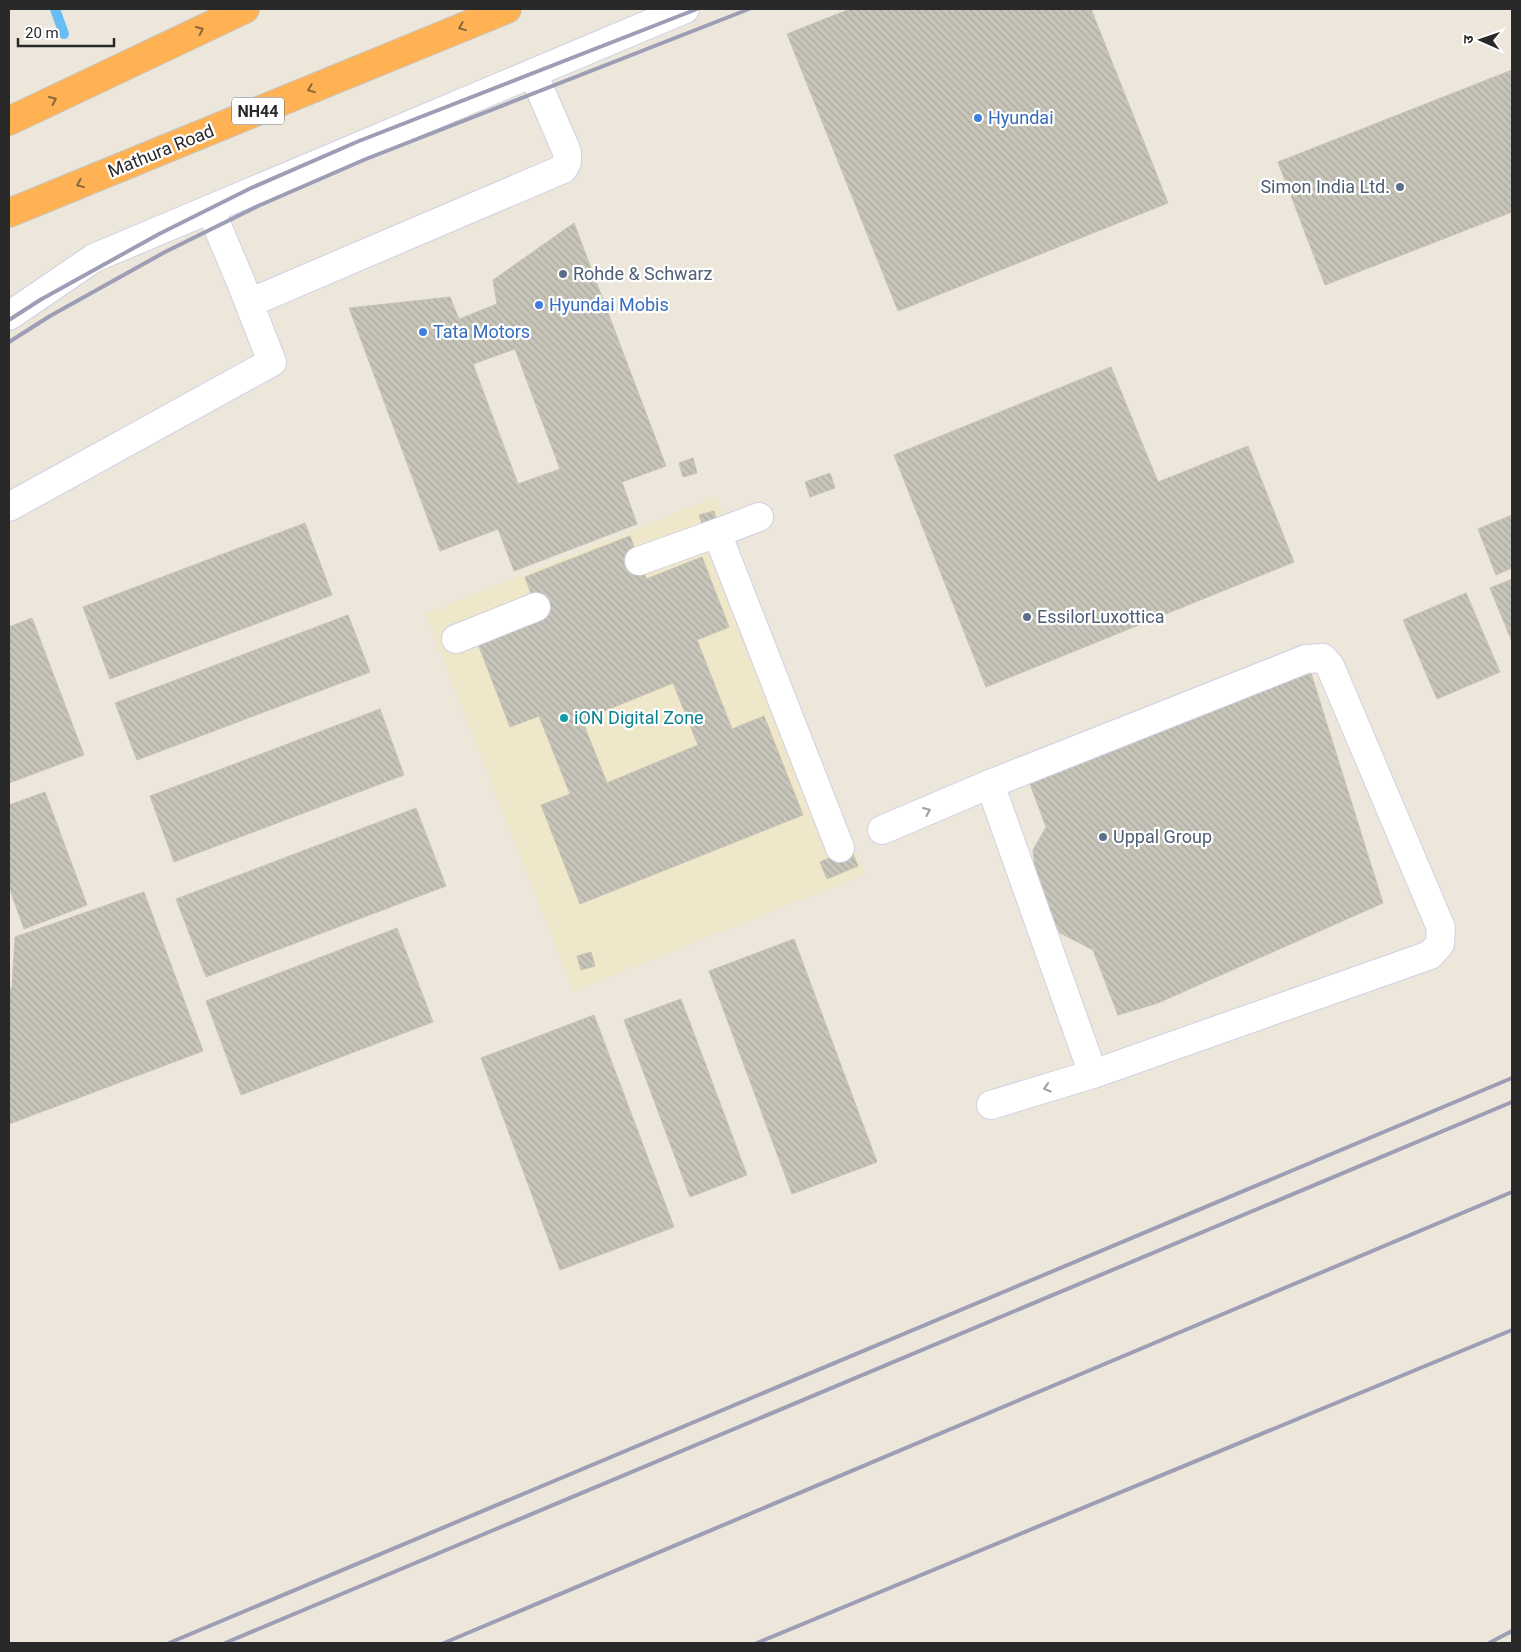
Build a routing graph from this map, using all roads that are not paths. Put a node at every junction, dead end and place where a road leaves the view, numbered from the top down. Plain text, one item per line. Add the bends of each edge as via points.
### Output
1 (245, 9) edge
2 (507, 9) edge
3 (685, 9) edge
4 (533, 73) junction
5 (9, 121) edge
6 (210, 209) junction
7 (9, 213) edge
8 (245, 291) junction
9 (9, 316) edge
10 (9, 507) edge
11 (759, 517) dead end
12 (717, 533) junction
13 (639, 562) dead end
14 (536, 607) dead end
15 (456, 639) dead end
16 (990, 784) junction
17 (882, 830) dead end
18 (840, 848) dead end
19 (1093, 1074) junction
20 (991, 1106) dead end

5 -> 1 highway
2 -> 7 highway, Mathura Road / NH44
3 - 4 street
4 - 6 street
4 - 8 street via 567,152 563,169
6 - 8 street
6 - 9 street via 94,258
8 - 10 street via 272,362
11 - 12 street
12 - 13 street
12 - 18 street
14 - 15 street
17 -> 16 street
16 - 19 street
16 - 19 street via 1306,659 1323,658 1330,666 1441,928 1440,944 1430,955
19 -> 20 street

